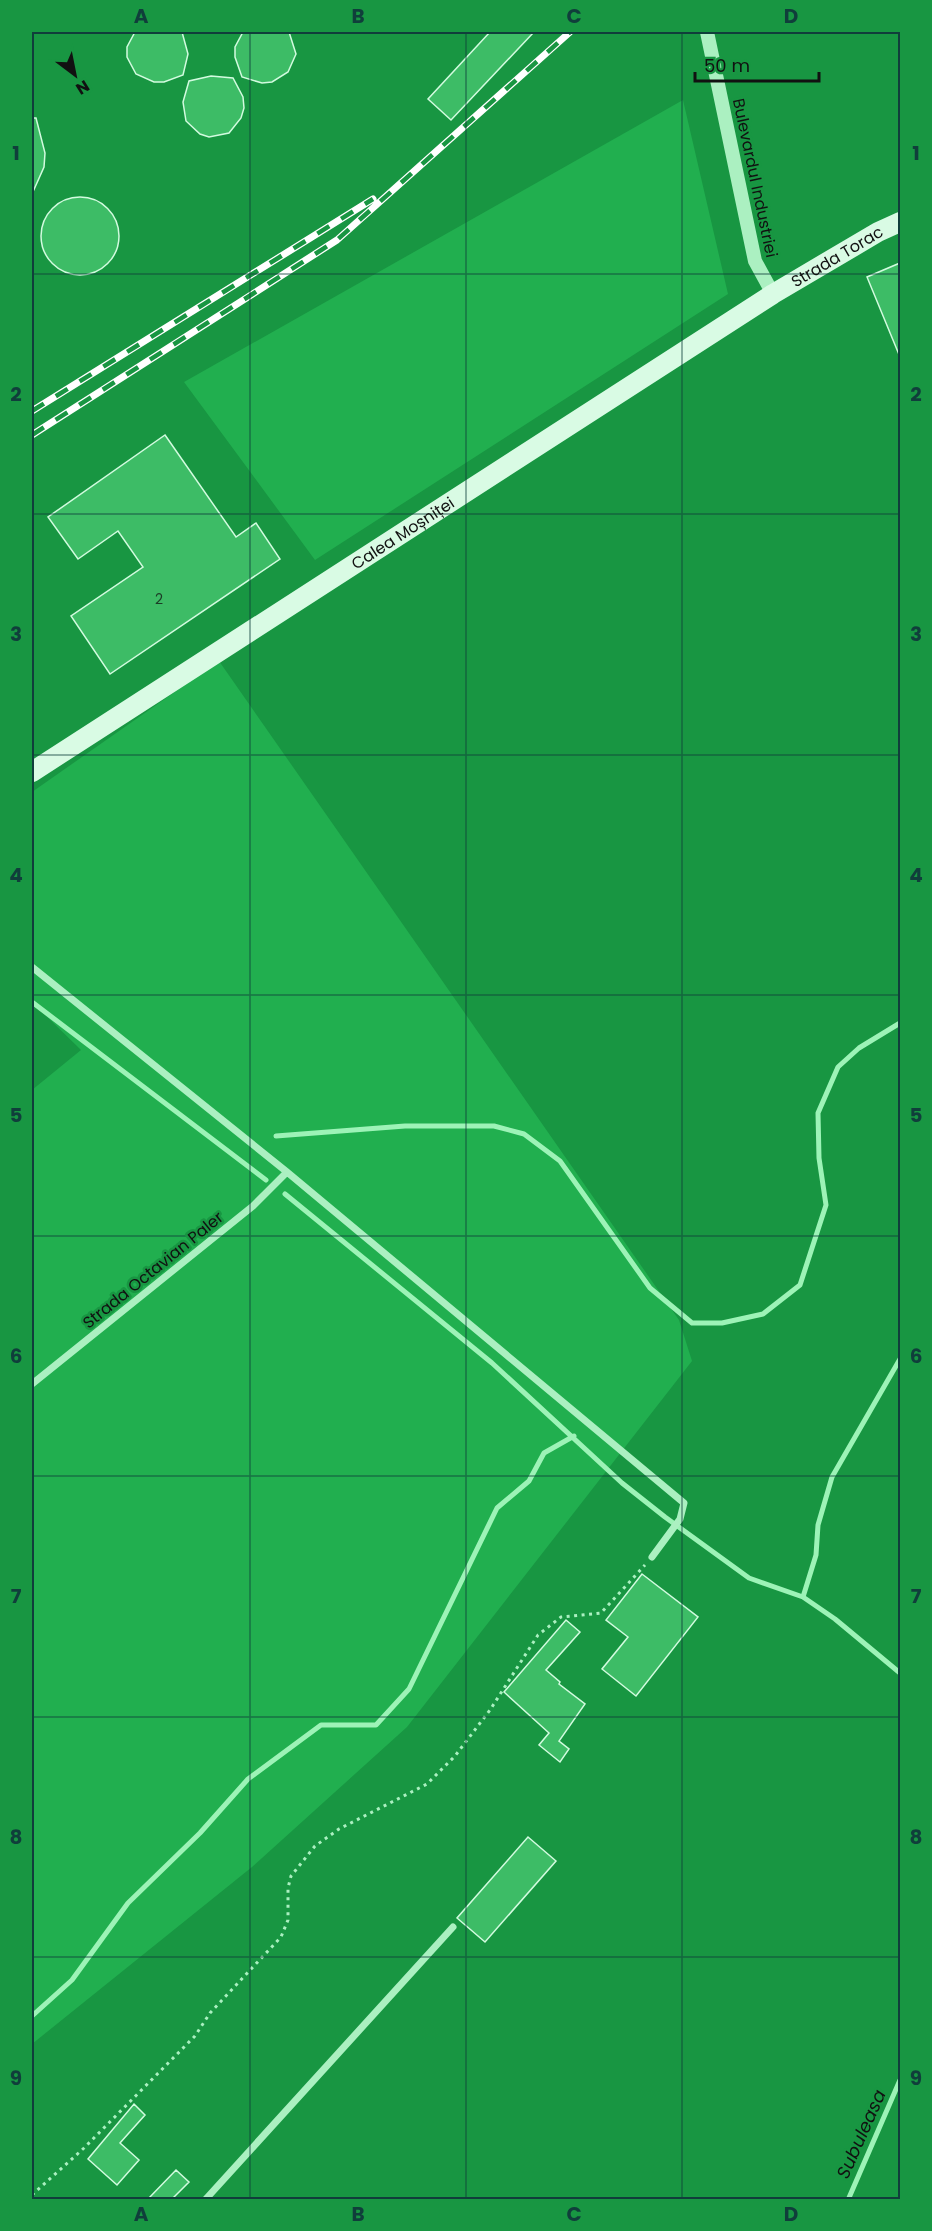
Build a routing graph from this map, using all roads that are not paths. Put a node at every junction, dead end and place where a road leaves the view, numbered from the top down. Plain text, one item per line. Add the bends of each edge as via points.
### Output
1 (707, 32) edge
2 (900, 222) edge
3 (773, 294) junction
4 (32, 772) edge
5 (32, 967) edge
6 (287, 1172) junction
7 (32, 1384) edge
8 (652, 1557) road end
9 (453, 1927) dead end
10 (205, 2199) edge

1 - 3 street, Bulevardul Industriei via 754,261
2 - 3 street, Strada Torac
3 - 4 street, Calea Moșniței
5 - 6 lane
6 - 7 lane, Strada Octavian Paler via 254,1206
6 - 8 lane via 684,1503 680,1519
9 - 10 lane

